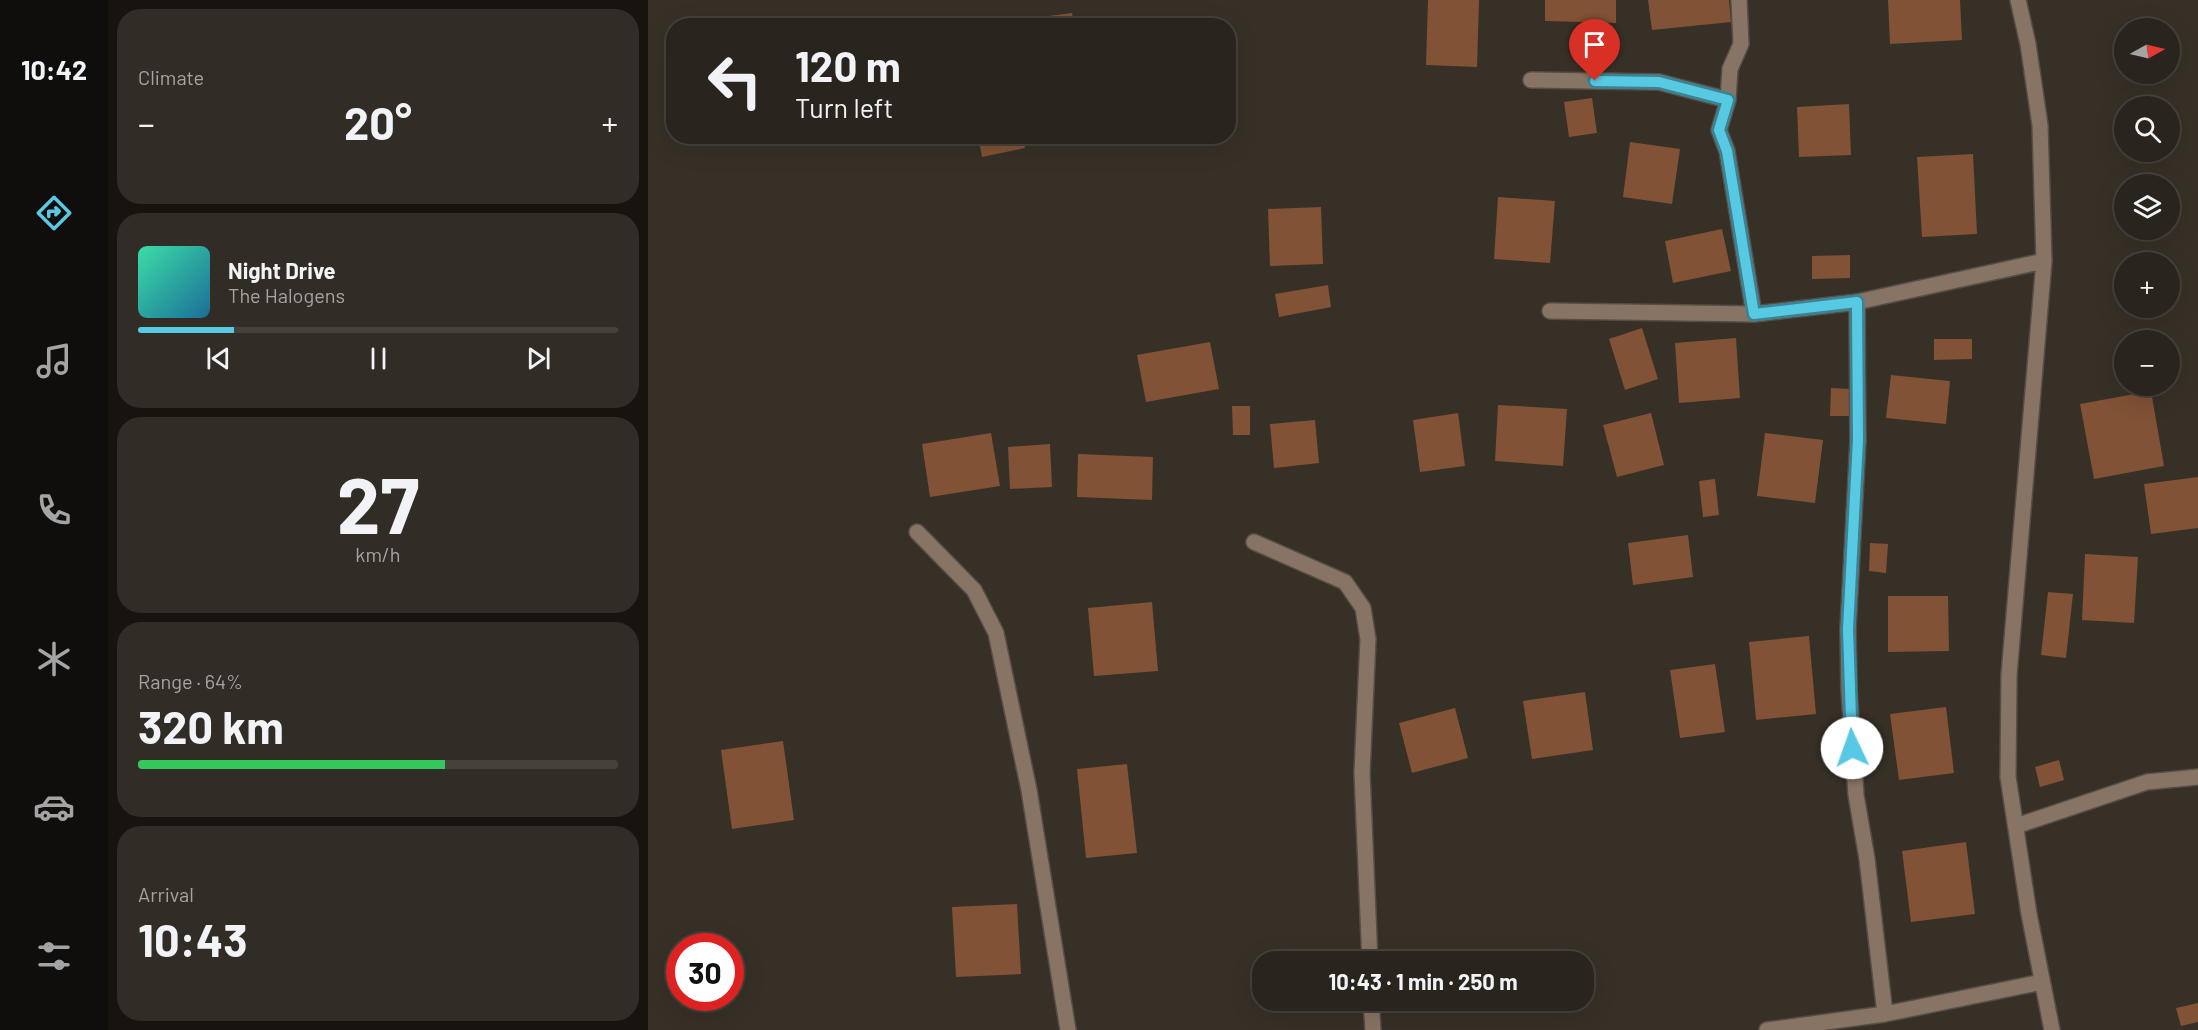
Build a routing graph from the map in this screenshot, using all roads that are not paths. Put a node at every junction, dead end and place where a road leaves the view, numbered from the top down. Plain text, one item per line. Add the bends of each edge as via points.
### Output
1 (1739, 0) edge
2 (2018, 0) edge
3 (1531, 80) dead end
4 (1728, 100) junction
5 (2044, 261) junction
6 (1857, 302) junction
7 (1550, 310) dead end
8 (1754, 314) junction
9 (917, 532) dead end
10 (1254, 542) dead end
11 (2198, 777) edge
12 (2016, 826) junction
13 (1370, 951) edge
14 (2042, 982) junction
15 (1371, 1011) edge
16 (1885, 1014) junction
17 (1068, 1030) edge
18 (1372, 1030) edge
19 (1767, 1030) edge
20 (2052, 1030) edge

1 - 4 street via 1741,44 1730,69
2 - 5 street via 2040,125
3 - 4 street via 1659,82
4 - 8 street via 1719,130 1727,151
5 - 6 street
5 - 12 street via 2009,675 2008,777
6 - 8 street
6 - 16 street via 1858,440 1848,629 1849,690 1856,795
7 - 8 street
9 - 17 street via 974,590 996,633 1031,801
10 - 13 street via 1345,582 1363,608 1368,639 1362,773
11 - 12 street via 2147,782
12 - 14 street
14 - 16 street
14 - 20 street
15 - 18 street
16 - 19 street

